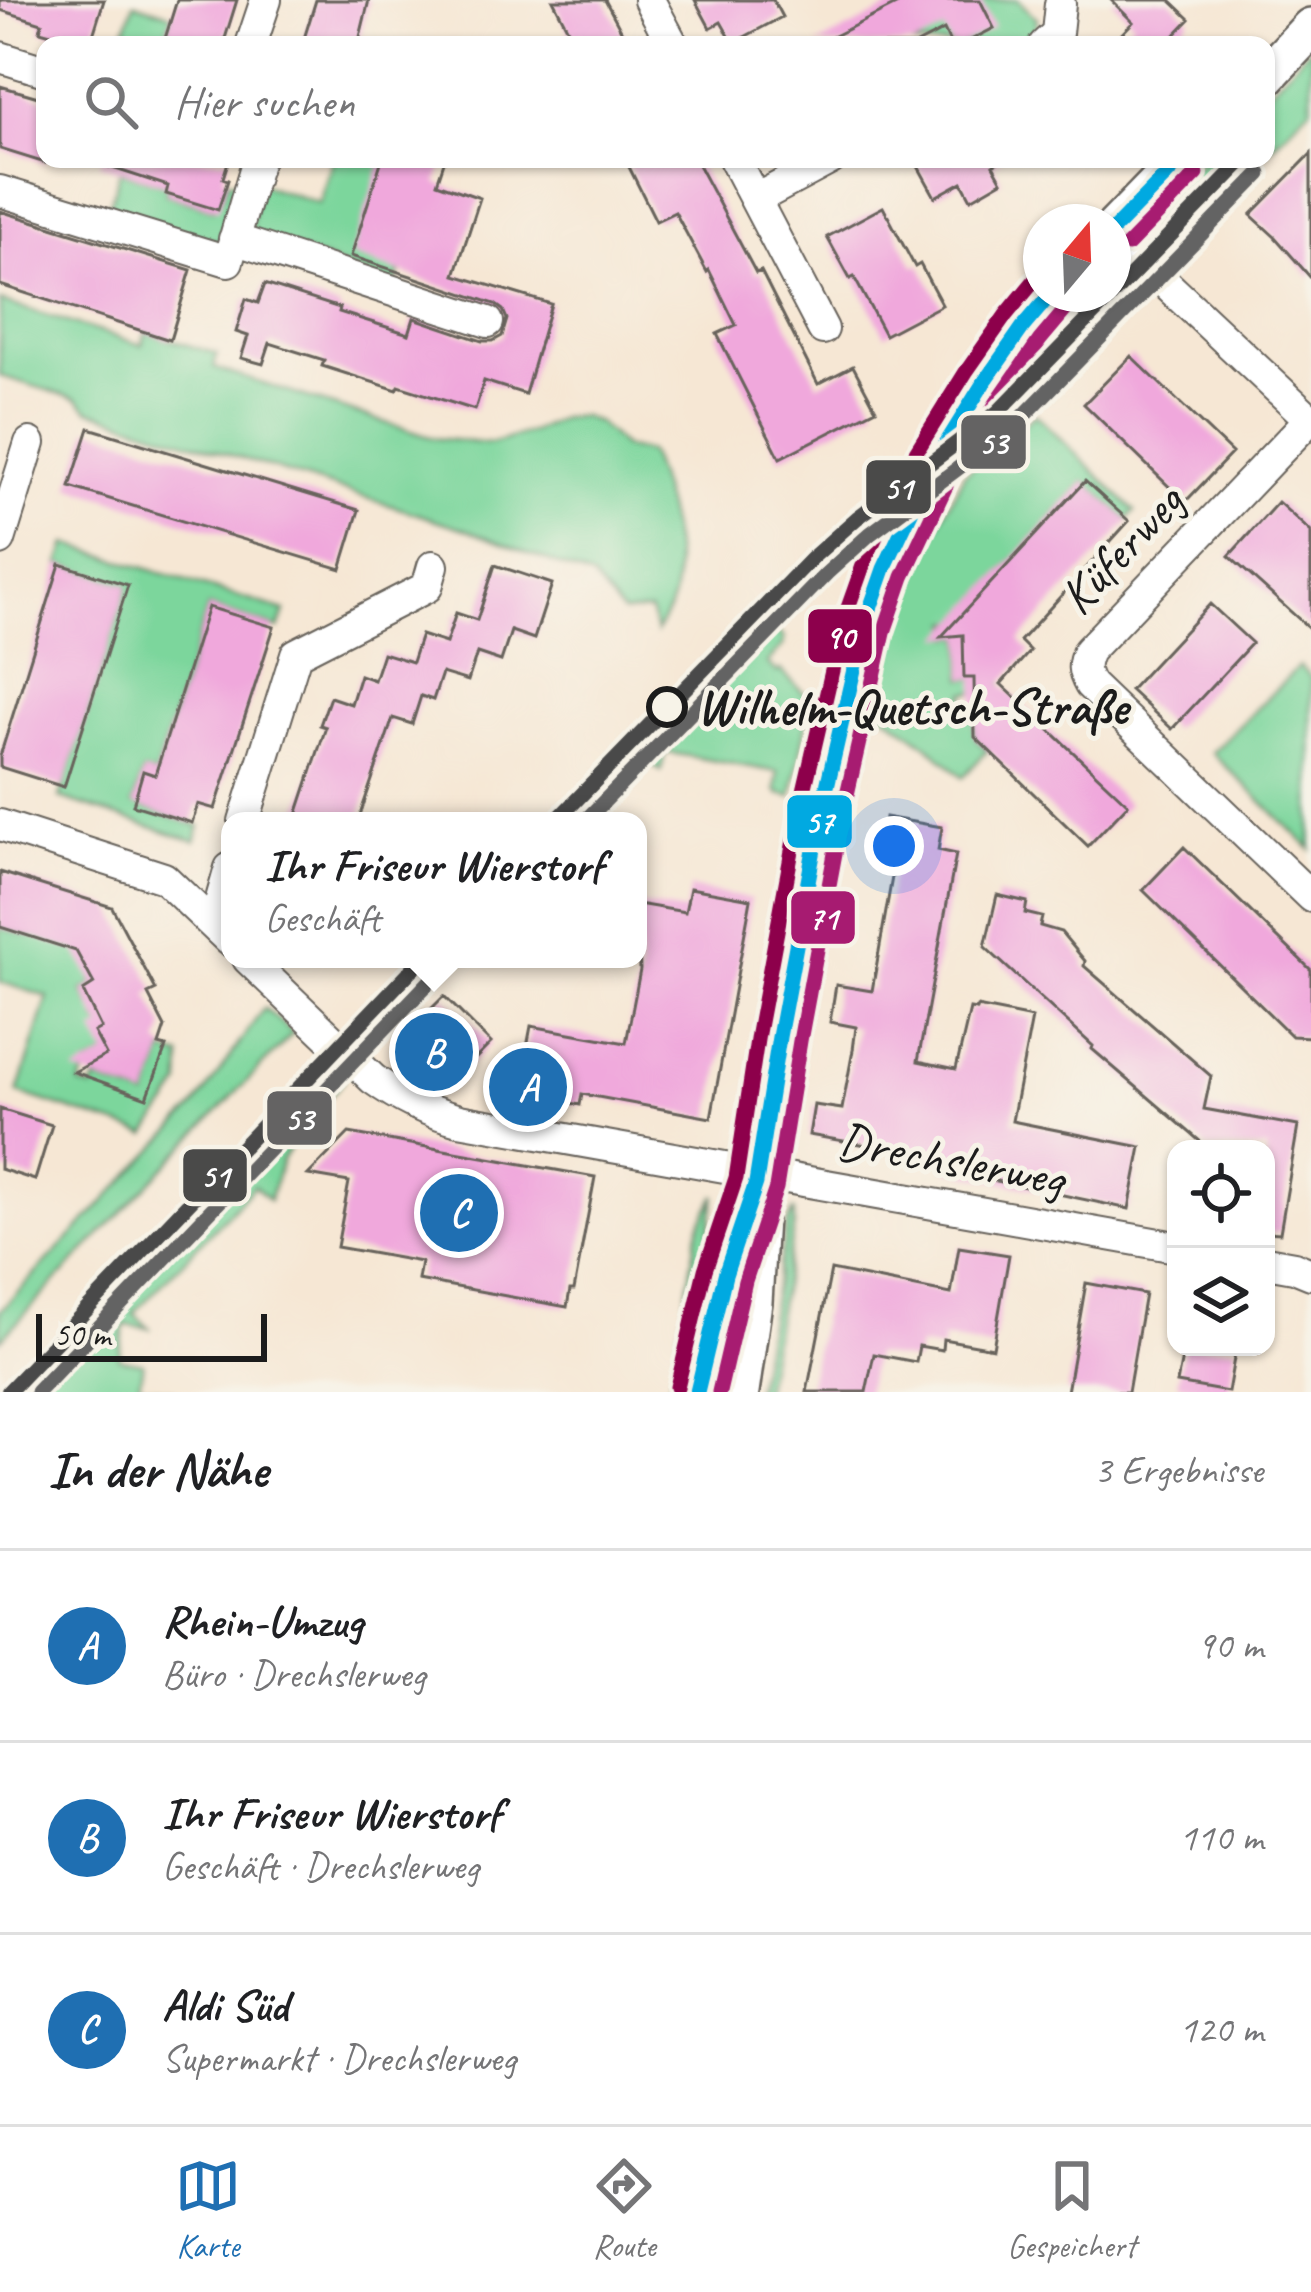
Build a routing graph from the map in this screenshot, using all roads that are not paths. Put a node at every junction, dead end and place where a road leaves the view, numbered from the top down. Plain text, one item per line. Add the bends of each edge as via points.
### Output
1 (266, 0) edge
2 (649, 0) edge
3 (1061, 1) edge
4 (1311, 28) edge
5 (254, 36) edge
6 (669, 36) edge
7 (1054, 36) edge
8 (0, 57) edge
9 (1275, 66) edge
10 (36, 67) edge
11 (255, 168) edge
12 (739, 168) edge
13 (814, 168) edge
14 (1173, 168) edge
15 (0, 191) edge
16 (756, 199) junction
17 (1131, 213) edge
18 (234, 239) junction
19 (1131, 249) edge
20 (1036, 312) edge
21 (488, 322) dead end
22 (823, 329) dead end
23 (1311, 420) edge
24 (30, 443) dead end
25 (0, 540) edge
26 (433, 566) dead end
27 (247, 812) edge
28 (0, 824) edge
29 (1311, 897) edge
30 (221, 900) edge
31 (220, 931) edge
32 (257, 968) edge
33 (757, 1179) junction
34 (1167, 1246) edge
35 (1275, 1264) edge
36 (1311, 1274) edge
37 (697, 1392) edge
38 (740, 1392) edge

1 - 5 street
2 - 6 street
3 - 7 street
4 - 9 street
8 - 10 street
11 - 18 street
12 - 16 street
13 - 16 street
14 - 17 street
15 - 18 street via 228,261
16 - 22 street
18 - 21 street
19 - 23 street, Küferweg
20 - 33 street via 934,463 864,626 820,818
23 - 29 street, Küferweg via 1088,651 1083,673
24 - 25 street
26 - 27 street via 427,587 296,654
28 - 31 street via 152,872
30 - 31 street
32 - 33 street, Drechslerweg via 373,1079 425,1111
33 - 34 street, Drechslerweg
33 - 37 street
33 - 38 street
35 - 36 street

